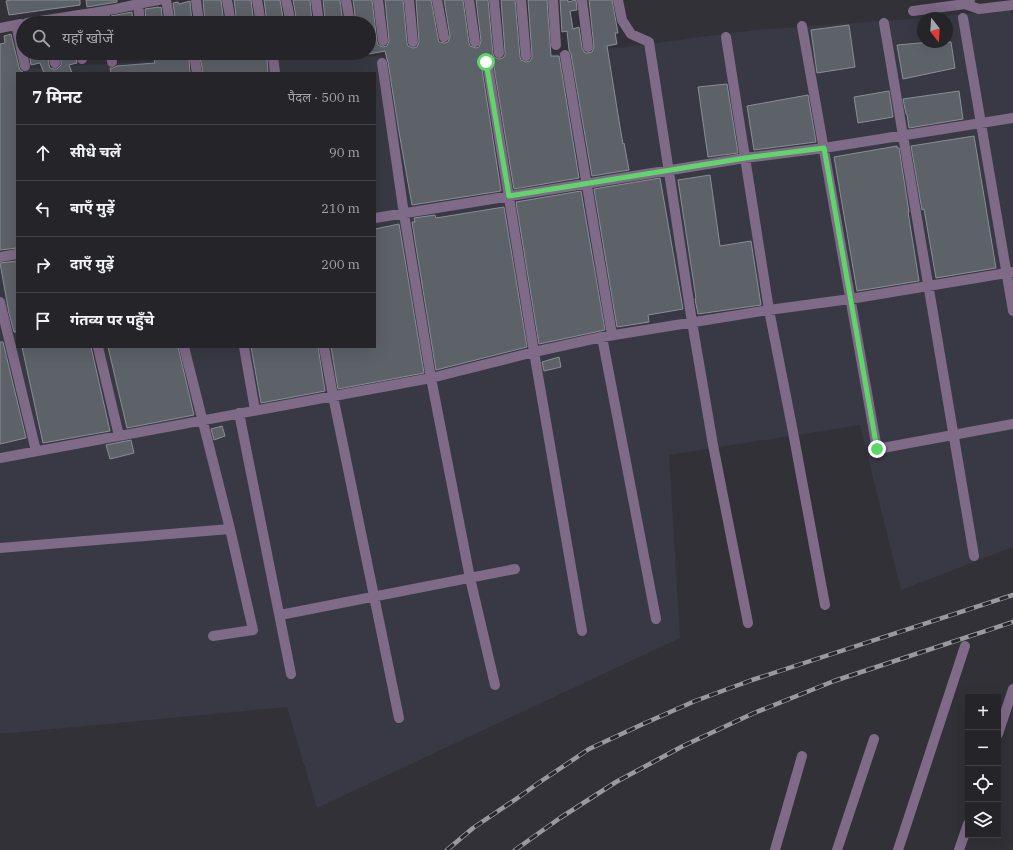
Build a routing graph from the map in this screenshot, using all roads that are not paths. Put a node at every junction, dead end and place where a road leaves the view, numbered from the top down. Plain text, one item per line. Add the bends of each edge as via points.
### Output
1 (159, 0) edge
2 (166, 0) edge
3 (196, 0) edge
4 (227, 0) edge
5 (257, 0) edge
6 (286, 0) edge
7 (316, 0) edge
8 (346, 0) edge
9 (378, 0) edge
10 (409, 0) edge
11 (437, 0) edge
12 (469, 0) edge
13 (494, 0) edge
14 (521, 0) edge
15 (553, 0) edge
16 (582, 0) edge
17 (618, 0) edge
18 (967, 2) edge
19 (138, 4) junction
20 (1013, 5) edge
21 (104, 11) junction
22 (913, 11) dead end
23 (85, 16) edge
24 (105, 16) edge
25 (139, 16) edge
26 (169, 16) edge
27 (198, 16) edge
28 (230, 16) edge
29 (260, 16) edge
30 (289, 16) edge
31 (318, 16) edge
32 (349, 16) edge
33 (963, 18) dead end
34 (884, 23) dead end
35 (16, 25) edge
36 (802, 26) dead end
37 (0, 28) edge
38 (444, 37) dead end
39 (726, 37) dead end
40 (383, 41) dead end
41 (414, 42) dead end
42 (475, 42) dead end
43 (556, 45) dead end
44 (588, 47) dead end
45 (499, 53) dead end
46 (565, 55) dead end
47 (526, 56) dead end
48 (24, 60) edge
49 (273, 60) edge
50 (195, 61) dead end
51 (486, 62) dead end
52 (382, 63) dead end
53 (25, 66) dead end
54 (197, 72) edge
55 (275, 72) edge
56 (1013, 118) edge
57 (981, 123) junction
58 (903, 135) junction
59 (824, 148) junction
60 (745, 158) junction
61 (668, 171) junction
62 (587, 184) junction
63 (509, 196) junction
64 (404, 214) junction
65 (376, 218) edge
66 (16, 254) edge
67 (0, 257) edge
68 (1010, 273) edge
69 (929, 286) junction
70 (850, 299) junction
71 (0, 302) edge
72 (769, 310) junction
73 (1013, 311) edge
74 (692, 322) junction
75 (607, 336) junction
76 (98, 348) edge
77 (184, 348) edge
78 (244, 348) edge
79 (324, 348) edge
80 (534, 352) junction
81 (431, 378) junction
82 (333, 396) junction
83 (255, 410) junction
84 (239, 413) junction
85 (203, 420) junction
86 (1013, 424) edge
87 (954, 435) junction
88 (120, 436) junction
89 (36, 451) junction
90 (0, 458) edge
91 (230, 529) junction
92 (0, 548) edge
93 (974, 556) dead end
94 (515, 569) dead end
95 (470, 578) junction
96 (374, 596) junction
97 (824, 605) dead end
98 (280, 615) junction
99 (656, 619) dead end
100 (748, 623) dead end
101 (582, 631) dead end
102 (213, 636) dead end
103 (965, 646) dead end
104 (291, 674) dead end
105 (495, 685) dead end
106 (1013, 689) edge
107 (399, 718) dead end
108 (999, 730) edge
109 (874, 739) dead end
110 (802, 756) dead end
111 (965, 833) edge
112 (775, 850) edge
113 (837, 850) edge
114 (898, 850) edge
115 (959, 850) edge

1 - 19 street
2 - 26 street
3 - 27 street
4 - 28 street
5 - 29 street
6 - 30 street
7 - 31 street
8 - 32 street
9 - 40 street
10 - 41 street
11 - 38 street
12 - 42 street
13 - 45 street
14 - 47 street
15 - 43 street
16 - 44 street
17 - 61 street via 622,20 631,34 649,42
18 - 20 street via 979,9
18 - 22 street
19 - 21 street
19 - 25 street
21 - 23 street
21 - 24 street
33 - 57 street
34 - 58 street
35 - 37 street
36 - 59 street
39 - 60 street
46 - 62 street
48 - 53 street
49 - 55 street
50 - 54 street
51 - 63 street
52 - 64 street
56 - 57 street
57 - 58 street
57 - 68 street
58 - 59 street
58 - 69 street
59 - 60 street
59 - 70 street
60 - 61 street
60 - 72 street
61 - 62 street
61 - 74 street
62 - 63 street
62 - 75 street
63 - 64 street
63 - 80 street
64 - 65 street
64 - 81 street
66 - 67 street
68 - 69 street
68 - 73 street
69 - 70 street
69 - 87 street
70 - 72 street
70 - 87 street via 877,449
71 - 89 street
72 - 74 street
72 - 97 street
74 - 75 street
74 - 100 street via 713,446
75 - 80 street
75 - 99 street
76 - 88 street
77 - 85 street
78 - 83 street
79 - 82 street
80 - 81 street
80 - 101 street
81 - 82 street
81 - 95 street
82 - 83 street
82 - 96 street
83 - 84 street
84 - 85 street
84 - 98 street
85 - 88 street
85 - 91 street
86 - 87 street
87 - 93 street
88 - 89 street
89 - 90 street
91 - 92 street
91 - 102 street via 253,630
94 - 95 street
95 - 96 street
95 - 105 street
96 - 98 street
96 - 107 street
98 - 104 street
103 - 114 street
106 - 108 street
109 - 113 street
110 - 112 street
111 - 115 street

